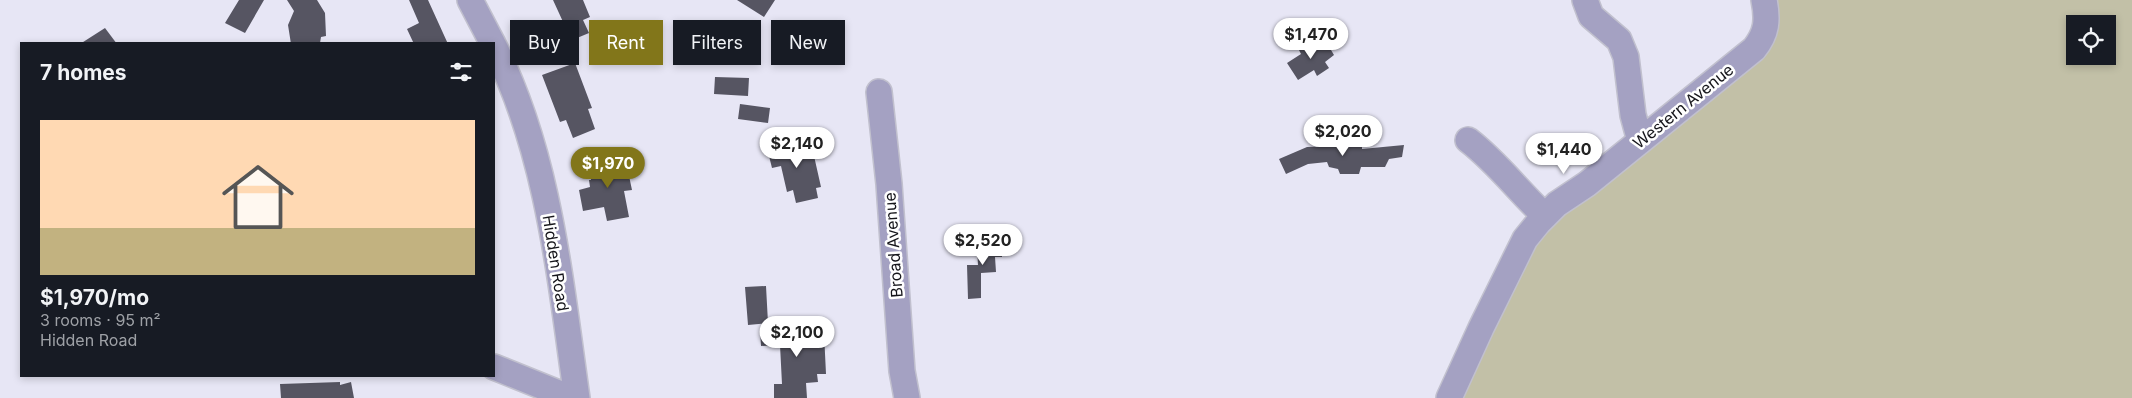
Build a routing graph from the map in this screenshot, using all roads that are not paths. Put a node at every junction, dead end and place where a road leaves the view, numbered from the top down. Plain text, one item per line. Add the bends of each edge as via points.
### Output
1 (470, 0) edge
2 (1585, 0) edge
3 (1764, 0) edge
4 (491, 42) edge
5 (495, 50) edge
6 (879, 92) dead end
7 (1468, 140) dead end
8 (1640, 140) junction
9 (1545, 216) junction
10 (495, 367) edge
11 (571, 398) edge
12 (577, 398) edge
13 (907, 398) edge
14 (1449, 398) edge

1 - 4 street, Hidden Road
2 - 8 street via 1591,16 1619,40 1626,57 1633,115
3 - 8 street, Western Avenue via 1766,29 1754,49
5 - 12 street, Hidden Road via 528,127 544,189 557,255
6 - 13 street, Broad Avenue via 902,371
7 - 9 street via 1488,156
8 - 9 street, Western Avenue
9 - 14 street, Western Avenue via 1526,239
10 - 11 street

